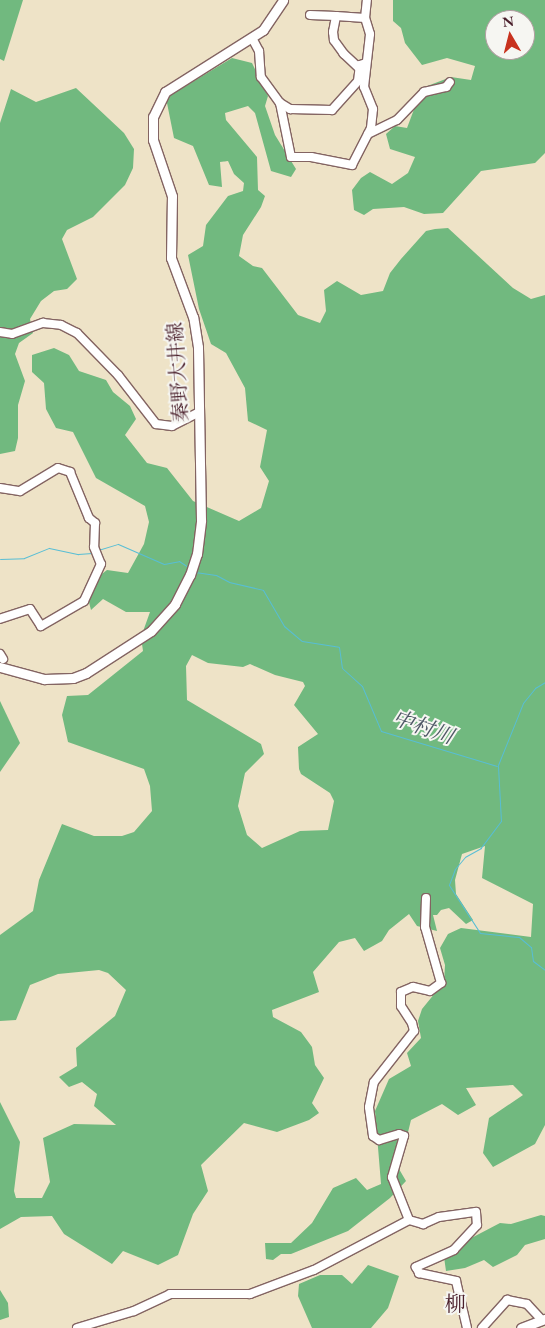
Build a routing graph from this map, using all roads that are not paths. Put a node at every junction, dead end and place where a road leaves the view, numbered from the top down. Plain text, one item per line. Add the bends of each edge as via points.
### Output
1 (283, 0) edge
2 (367, 0) edge
3 (310, 15) dead end
4 (336, 16) junction
5 (365, 18) junction
6 (252, 38) junction
7 (363, 65) junction
8 (450, 82) dead end
9 (280, 103) junction
10 (368, 134) junction
11 (0, 332) edge
12 (199, 412) junction
13 (0, 488) edge
14 (0, 620) edge
15 (1, 660) edge
16 (426, 898) dead end
17 (409, 1220) junction
18 (543, 1319) edge
19 (77, 1328) edge
20 (467, 1328) edge
21 (482, 1328) edge
22 (521, 1328) edge

1 - 6 main road, 秦野大井線 via 270,22
2 - 5 street
3 - 4 street
4 - 5 street
4 - 7 street via 334,40
5 - 7 street via 370,34
6 - 9 street via 259,51 259,74
6 - 12 main road, 秦野大井線 via 173,85 159,100 153,117 153,140 172,196 170,251 196,327
7 - 9 street via 358,81 332,110 290,109
7 - 10 street via 364,87 373,106
8 - 10 street via 446,87 424,92 397,120
9 - 10 street via 285,115 288,152 294,158 310,157 352,165
11 - 12 street via 12,334 43,323 61,325 77,333 118,375 156,424 172,426
12 - 15 main road, 秦野大井線 via 200,532 194,563 180,597 161,621 137,643 73,678 44,679
13 - 14 street via 20,491 58,468 70,472 89,518 95,523 96,551 101,564 84,600 41,626 30,609
16 - 17 street via 425,927 442,979 430,991 403,987 399,1000 414,1031 374,1082 369,1107 374,1136 379,1140 399,1134 404,1136 392,1177
17 - 19 street via 314,1270 250,1294 170,1294 134,1311
17 - 20 street via 423,1224 440,1217 476,1212 476,1225 454,1250 416,1267 419,1274 456,1281
18 - 21 street via 527,1304 507,1300
18 - 22 main road

